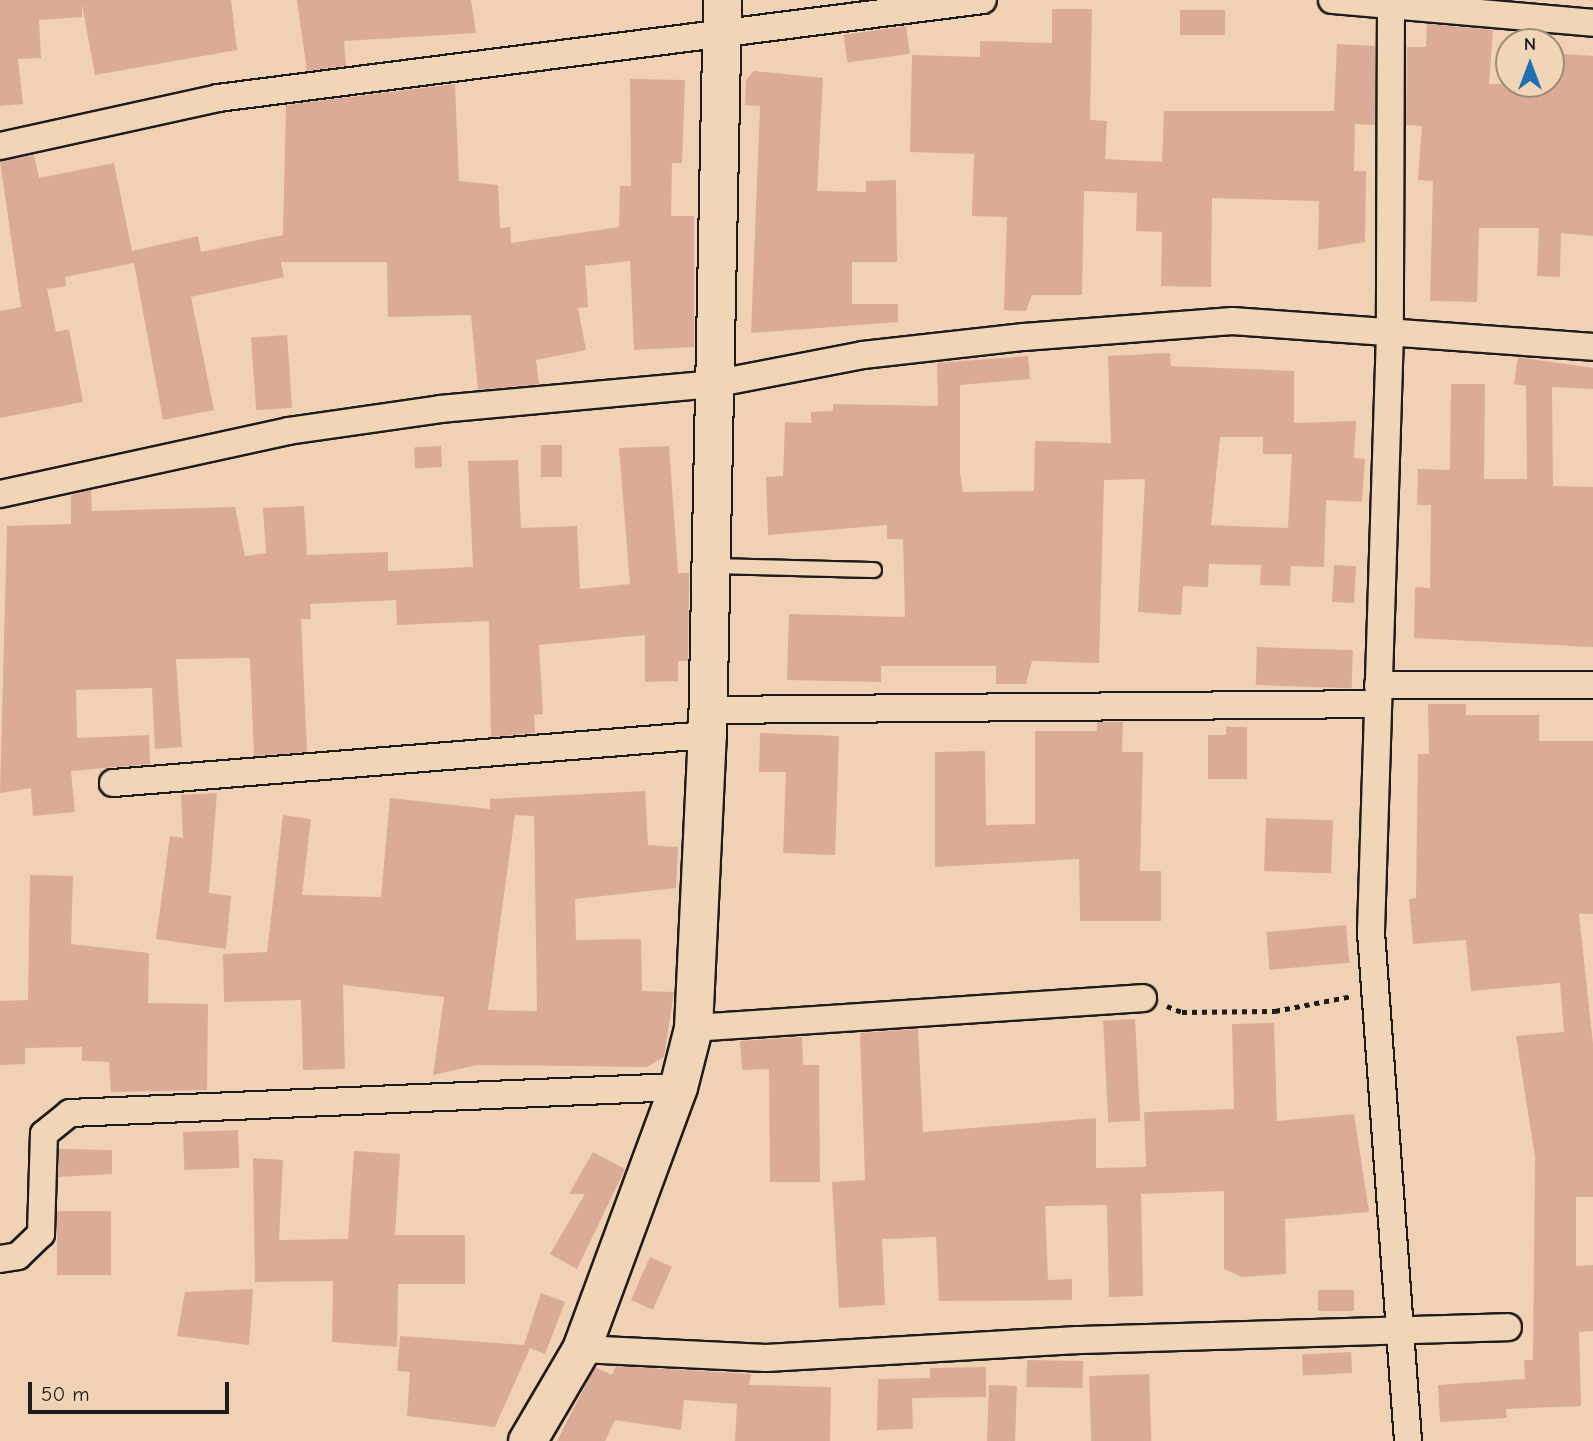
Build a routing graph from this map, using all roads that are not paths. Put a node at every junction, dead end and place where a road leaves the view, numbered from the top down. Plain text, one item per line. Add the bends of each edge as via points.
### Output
1 (722, 0) edge
2 (984, 0) edge
3 (1332, 0) edge
4 (1391, 2) edge
5 (1593, 23) edge
6 (718, 38) junction
7 (0, 146) edge
8 (1390, 332) junction
9 (1593, 347) edge
10 (713, 384) junction
11 (0, 494) edge
12 (710, 566) junction
13 (874, 570) dead end
14 (1593, 685) edge
15 (1378, 694) junction
16 (708, 722) junction
17 (113, 783) dead end
18 (1143, 998) road end
19 (693, 1028) junction
20 (678, 1087) junction
21 (0, 1259) edge
22 (1508, 1327) dead end
23 (1402, 1329) junction
24 (580, 1349) junction
25 (527, 1441) edge
26 (1408, 1441) edge

1 - 6 street
2 - 6 street
3 - 4 street
4 - 5 street
4 - 8 street
6 - 7 street via 218,98
6 - 10 street
8 - 9 street
8 - 10 street via 1232,321 863,355
8 - 15 street
10 - 11 street via 440,409 288,431
10 - 12 street
12 - 13 lane
12 - 16 street
14 - 15 street
15 - 16 street
15 - 23 street via 1374,991
16 - 17 street
16 - 19 street
18 - 19 street
19 - 20 street
20 - 21 street via 70,1113 44,1134 41,1234 18,1256
20 - 24 street
22 - 23 street
23 - 24 street via 766,1358
23 - 26 street
24 - 25 street

